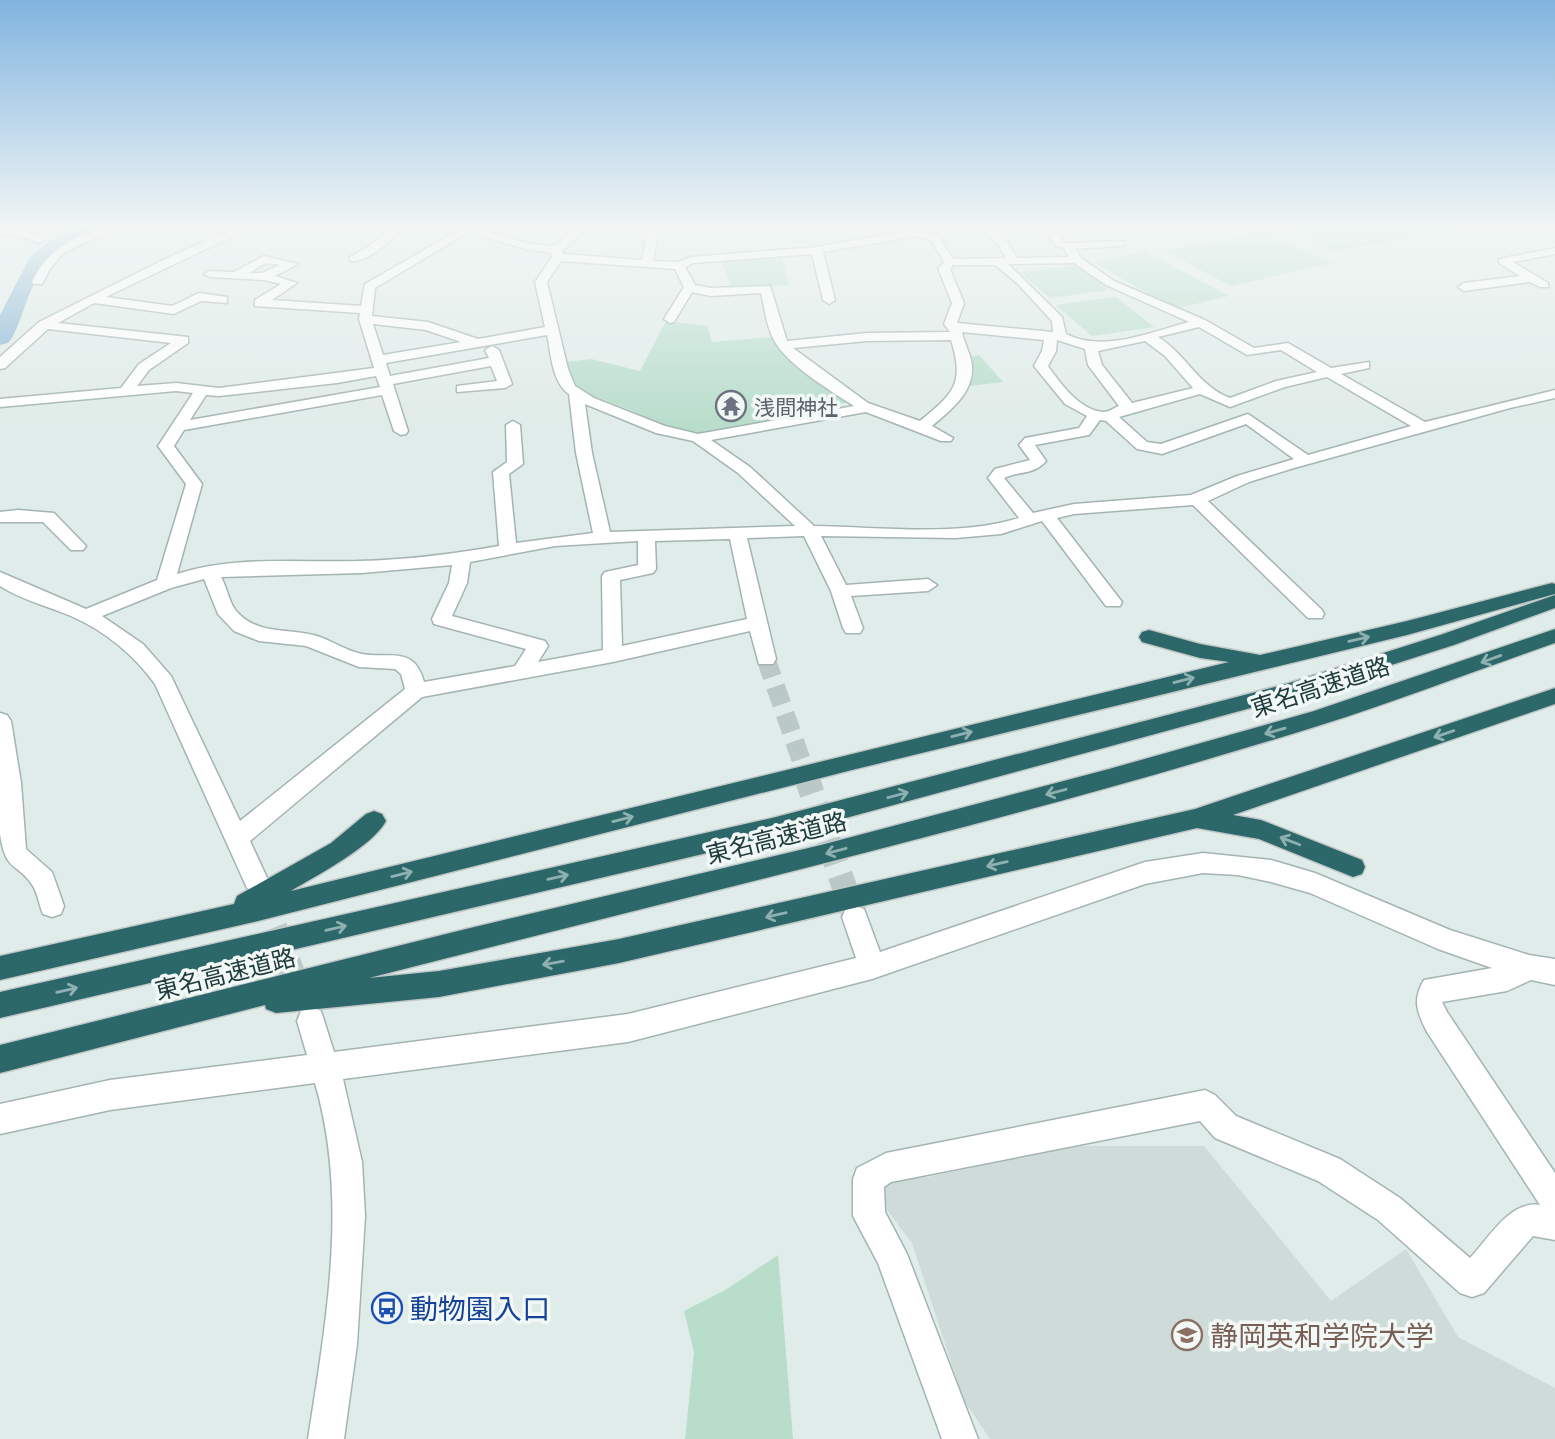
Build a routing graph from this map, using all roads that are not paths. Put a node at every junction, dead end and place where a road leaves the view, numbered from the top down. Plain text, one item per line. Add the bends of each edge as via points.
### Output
1 (105, 293) edge
2 (275, 293) edge
3 (368, 293) edge
4 (544, 293) edge
5 (684, 293) edge
6 (767, 293) edge
7 (827, 293) edge
8 (954, 293) edge
9 (1033, 293) edge
10 (1130, 293) edge
11 (93, 299) junction
12 (223, 300) dead end
13 (829, 300) dead end
14 (366, 315) junction
15 (670, 319) dead end
16 (1201, 323) junction
17 (43, 325) junction
18 (428, 326) junction
19 (552, 330) junction
20 (956, 332) junction
21 (1056, 337) junction
22 (1148, 337) junction
23 (484, 342) junction
24 (783, 345) junction
25 (1091, 347) junction
26 (434, 351) junction
27 (496, 361) junction
28 (0, 365) edge
29 (1364, 365) dead end
30 (1328, 373) junction
31 (382, 375) junction
32 (273, 386) junction
33 (462, 389) dead end
34 (202, 390) junction
35 (1200, 390) junction
36 (126, 391) junction
37 (576, 394) junction
38 (1555, 394) edge
39 (0, 403) edge
40 (867, 408) junction
41 (1128, 408) junction
42 (273, 410) junction
43 (1102, 416) junction
44 (513, 425) dead end
45 (924, 425) junction
46 (182, 426) junction
47 (1424, 428) junction
48 (401, 430) dead end
49 (698, 438) junction
50 (946, 438) dead end
51 (1306, 460) junction
52 (1197, 499) junction
53 (0, 517) edge
54 (1038, 517) junction
55 (810, 531) junction
56 (737, 533) junction
57 (603, 537) junction
58 (646, 537) junction
59 (77, 546) dead end
60 (508, 551) junction
61 (461, 558) junction
62 (209, 573) junction
63 (0, 578) edge
64 (165, 584) junction
65 (928, 585) dead end
66 (1555, 588) edge
67 (840, 591) junction
68 (1555, 601) edge
69 (1113, 602) dead end
70 (1315, 614) dead end
71 (85, 616) junction
72 (757, 623) junction
73 (853, 628) dead end
74 (1555, 636) edge
75 (1149, 637) dead end
76 (1310, 650) junction
77 (614, 654) junction
78 (766, 659) tunnel mouth
79 (522, 671) junction
80 (416, 691) junction
81 (1555, 696) edge
82 (0, 721) edge
83 (1197, 818) junction
84 (373, 821) dead end
85 (237, 837) junction
86 (7, 852) edge
87 (1353, 867) dead end
88 (256, 880) tunnel mouth
89 (52, 906) dead end
90 (855, 917) tunnel mouth
91 (121, 939) junction
92 (872, 967) junction
93 (0, 968) edge
94 (1542, 969) edge
95 (0, 1005) edge
96 (204, 1007) junction
97 (312, 1021) tunnel mouth
98 (0, 1059) edge
99 (328, 1069) junction
100 (0, 1119) edge
101 (1555, 1200) edge
102 (1555, 1223) edge
103 (326, 1439) edge
104 (960, 1439) edge

1 - 11 street
2 - 14 street via 259,303
3 - 14 street
4 - 19 street
5 - 15 street
6 - 24 street
7 - 13 street
8 - 20 street via 958,303 950,324
9 - 21 street via 1058,320
10 - 16 street
11 - 12 street via 174,310 199,297
11 - 17 street
14 - 18 street
14 - 31 street
16 - 22 street
16 - 30 street via 1252,352 1283,346
17 - 28 street
17 - 36 street via 183,340 144,367
18 - 23 street
18 - 26 street
19 - 23 street
19 - 37 street via 561,369
20 - 21 street
20 - 24 street
20 - 45 street via 966,366 965,381 957,396
21 - 25 street
21 - 43 street via 1041,366 1077,406
22 - 25 street
22 - 35 street via 1164,346
23 - 26 street
23 - 27 street
24 - 40 street
25 - 41 street via 1095,365
26 - 31 street
27 - 31 street
27 - 33 street via 505,384
29 - 30 street
30 - 35 street via 1230,402
30 - 47 street
31 - 32 street
31 - 42 street
31 - 48 street
32 - 34 street
32 - 42 street
34 - 36 street
34 - 46 street
35 - 41 street
36 - 39 street
37 - 49 street via 661,430
37 - 57 street
38 - 47 street
40 - 45 street
40 - 49 street
41 - 43 street
42 - 46 street
43 - 51 street via 1142,446 1162,449 1248,418
43 - 54 street via 1084,432 1030,441 1027,445 1038,461 1032,467 1001,472 996,478
44 - 60 street via 515,464 501,471
45 - 50 street
46 - 64 street via 166,446 194,484
47 - 51 street
49 - 55 street via 744,470
51 - 52 street
52 - 54 street via 1074,509
52 - 70 street
53 - 59 street via 48,517
54 - 55 street via 1001,529 956,533
54 - 69 street
55 - 56 street
55 - 67 street
56 - 58 street
56 - 72 street
57 - 58 street
57 - 60 street
58 - 77 street via 648,569 611,576
60 - 61 street
61 - 62 street
61 - 79 street via 458,591 441,619 538,646
62 - 64 street
62 - 80 street via 223,610 243,627 271,639 310,641 359,660 398,662 407,666
63 - 71 street
64 - 71 street
65 - 67 street
76 -> 66 highway
67 - 73 street
95 -> 68 highway, 東名高速道路 via 785,824 1288,691
71 - 85 street via 120,635 153,665
72 - 77 street
72 - 78 street
74 -> 96 highway, 東名高速道路 via 1318,718 1109,778 821,855
75 - 76 highway via 1238,659
91 -> 76 highway via 258,910
77 - 79 street
79 - 80 street
80 - 85 street
81 -> 83 highway
82 - 86 street via 10,783
87 -> 83 highway via 1261,830
83 -> 96 highway via 619,951 439,984
84 - 91 highway via 339,850 251,903
85 - 88 street
86 - 89 street via 43,880
90 - 92 street
91 - 93 highway
92 - 94 street via 1145,873 1203,863 1271,871 1315,884 1447,941
92 - 99 street via 628,1028
94 - 101 street via 1433,989 1428,1006
96 - 98 highway, 東名高速道路
97 - 99 street
99 - 100 street via 110,1095
99 - 103 street via 347,1162 349,1216 340,1344
102 - 104 street via 1527,1219 1472,1281 1389,1209 1329,1170 1226,1127 1205,1105 887,1168 868,1179 869,1216 891,1254

